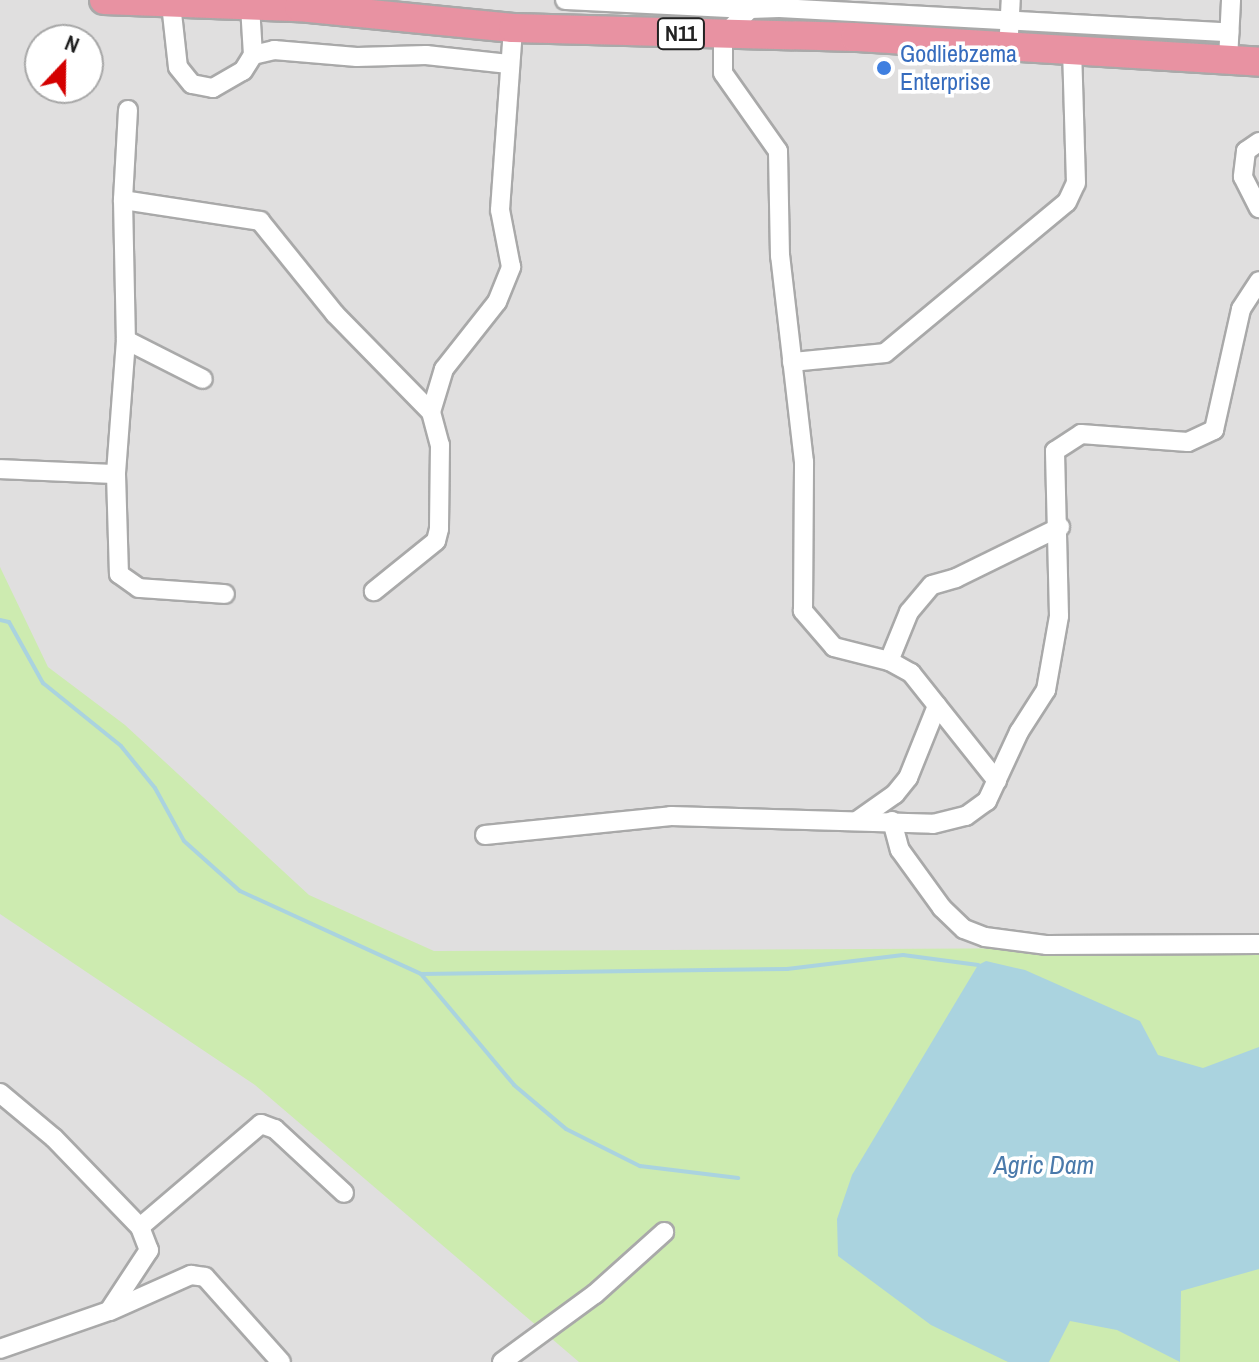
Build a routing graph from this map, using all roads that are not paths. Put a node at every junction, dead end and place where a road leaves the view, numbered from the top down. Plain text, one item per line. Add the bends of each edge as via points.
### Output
1 (104, 0) edge
2 (565, 0) edge
3 (605, 0) edge
4 (1011, 0) edge
5 (1231, 0) edge
6 (171, 4) junction
7 (299, 4) edge
8 (250, 6) junction
9 (750, 9) junction
10 (857, 15) edge
11 (513, 28) junction
12 (599, 29) junction
13 (1229, 32) junction
14 (1009, 33) junction
15 (723, 36) junction
16 (1072, 48) junction
17 (253, 55) junction
18 (1228, 60) junction
19 (1259, 62) edge
20 (509, 64) junction
21 (128, 110) dead end
22 (1259, 142) edge
23 (123, 200) junction
24 (1259, 208) edge
25 (1259, 281) edge
26 (126, 340) junction
27 (792, 362) junction
28 (203, 379) dead end
29 (431, 412) junction
30 (0, 469) edge
31 (116, 474) junction
32 (1060, 527) junction
33 (374, 591) dead end
34 (225, 594) dead end
35 (889, 661) junction
36 (937, 706) junction
37 (997, 781) junction
38 (858, 820) junction
39 (892, 821) junction
40 (485, 835) dead end
41 (1259, 944) edge
42 (0, 1093) edge
43 (344, 1193) dead end
44 (140, 1227) junction
45 (664, 1232) dead end
46 (109, 1311) junction
47 (0, 1349) edge
48 (281, 1362) edge
49 (502, 1362) edge

1 - 6 highway, N11
2 - 3 street
3 - 9 street
3 - 12 street
4 - 14 street
5 - 13 street
6 - 8 highway, N11
6 - 17 street via 178,67 192,84 213,88 228,83
7 - 8 highway, N11
7 - 11 highway, N11
8 - 17 street
9 - 10 street
9 - 15 street
10 - 14 highway, N11
10 - 15 highway, N11
11 - 12 highway, N11
11 - 20 street
12 - 15 highway, N11
13 - 14 street
13 - 18 street
14 - 16 highway, N11
15 - 27 street via 723,73 778,151 780,256
16 - 18 highway, N11
16 - 27 street via 1076,183 1067,202 885,353
17 - 20 street via 274,50 357,57 426,55
18 - 19 highway, N11
20 - 29 street via 500,210 511,267 497,302 444,369
21 - 23 street
22 - 24 street via 1246,151 1243,177
23 - 26 street
23 - 29 street via 260,221 335,314
25 - 32 street via 1241,309 1214,430 1188,442 1121,434 1081,434 1067,440 1055,451
26 - 28 street
26 - 31 street
27 - 35 street via 804,462 803,611 834,647
29 - 33 street via 440,445 436,541
30 - 31 street
31 - 34 street via 119,574 127,584
32 - 35 street via 932,585 909,612
32 - 37 street via 1059,616 1046,690
35 - 36 street via 911,673
36 - 37 street
36 - 38 street via 908,778
37 - 39 street via 987,801 966,816 933,824
38 - 39 street
38 - 40 street via 629,818
39 - 41 street via 900,850 942,908 964,929 985,937 1047,945
42 - 44 street via 44,1129
43 - 44 street via 275,1129 261,1124
44 - 46 street via 149,1250
45 - 49 street via 595,1294
46 - 47 street
46 - 48 street via 191,1275 205,1277

